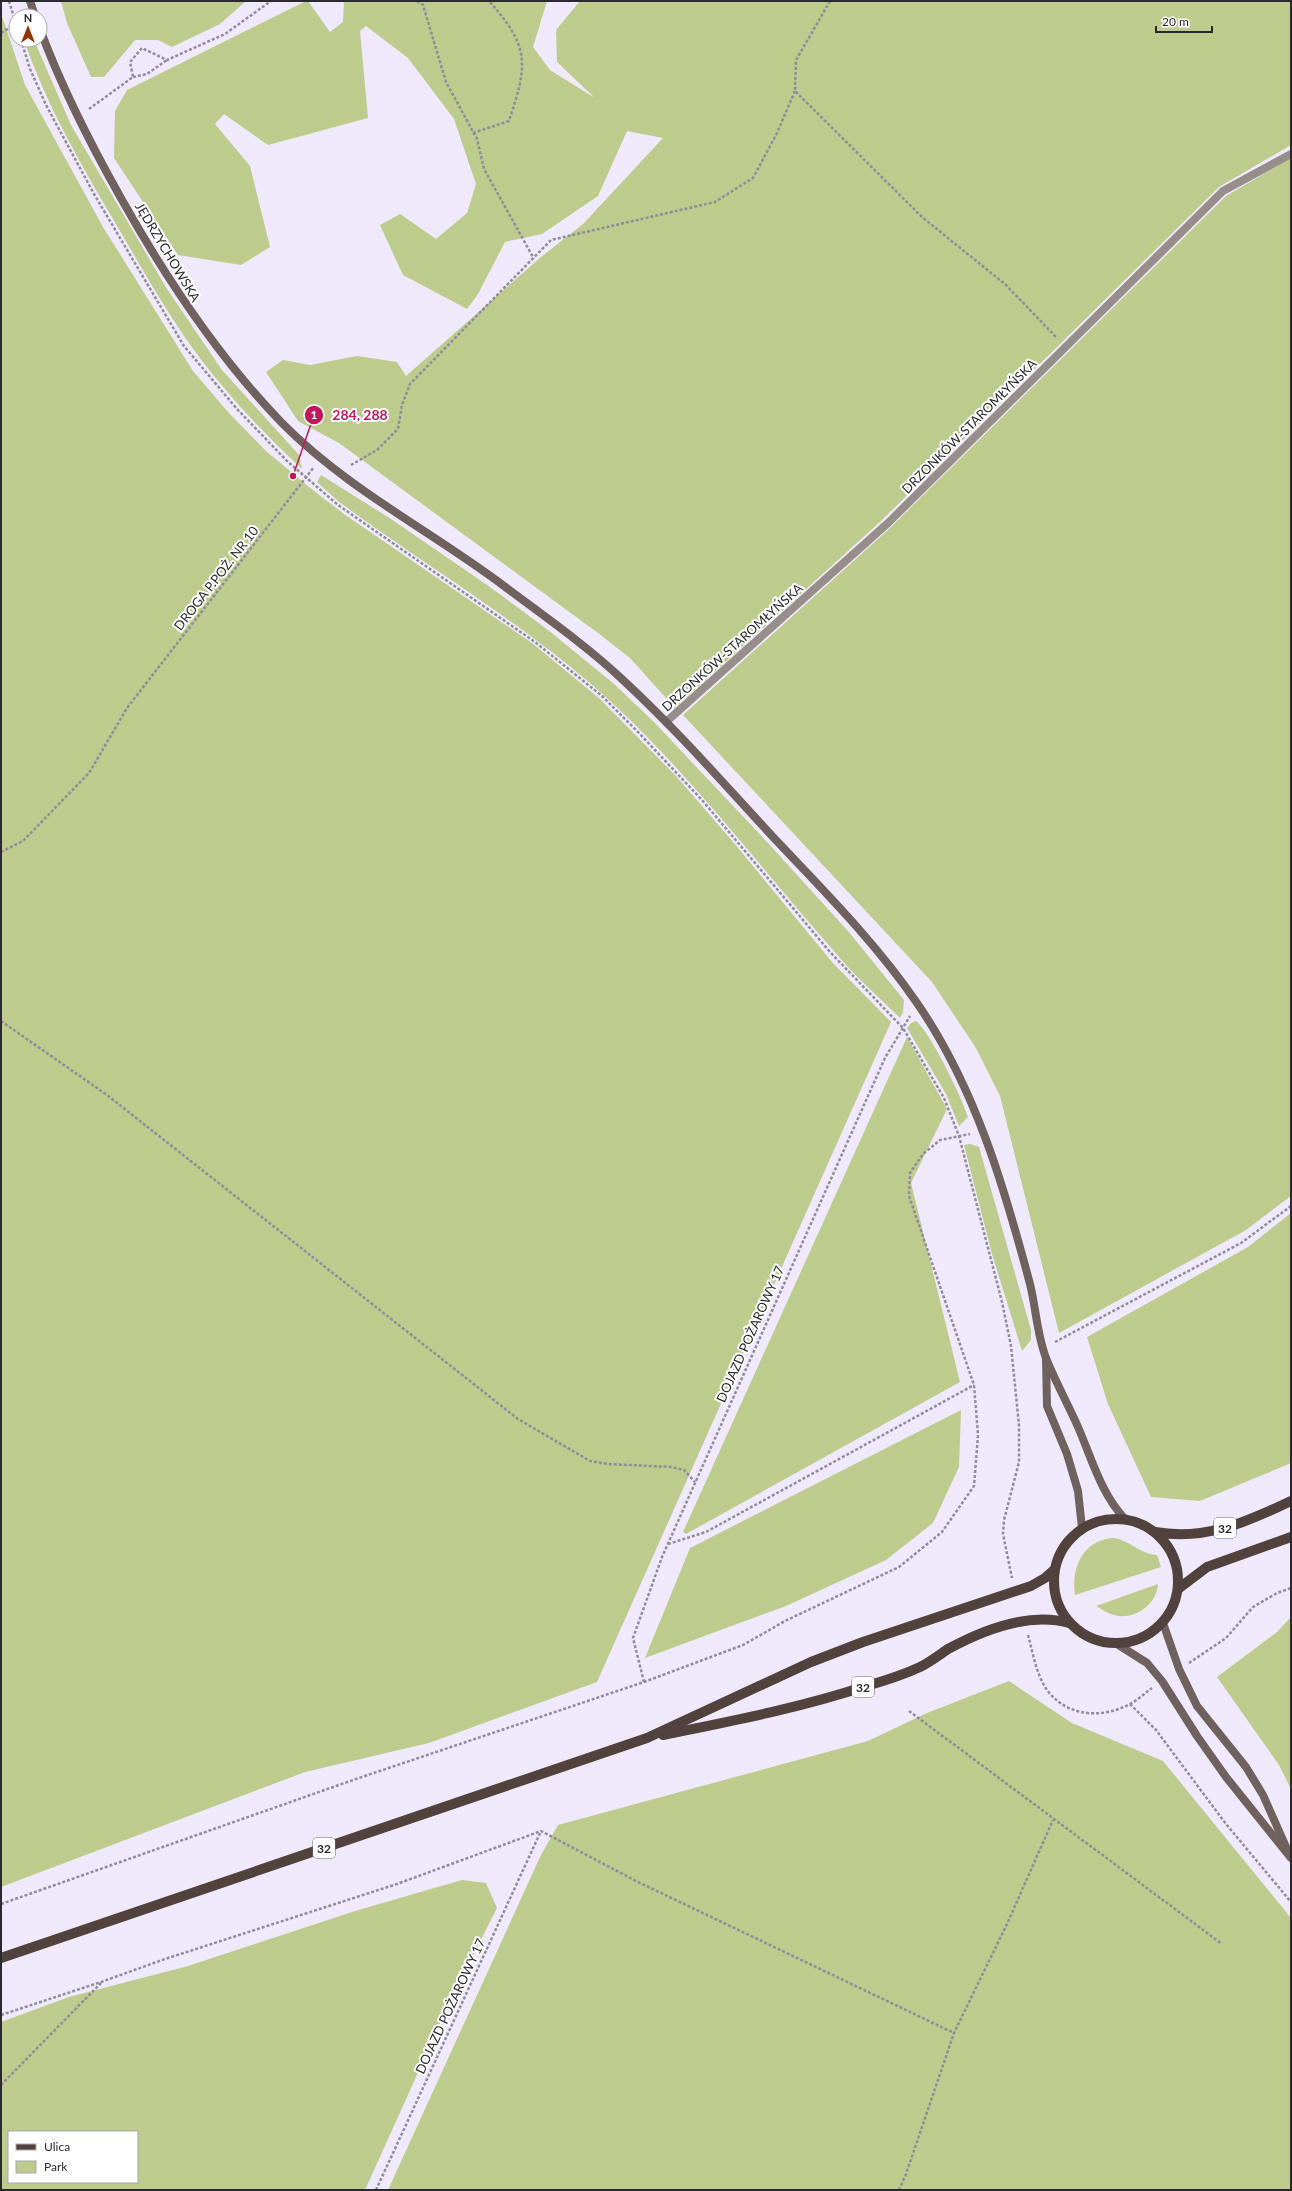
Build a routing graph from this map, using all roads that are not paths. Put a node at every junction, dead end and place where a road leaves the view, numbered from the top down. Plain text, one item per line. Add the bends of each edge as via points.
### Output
1 (47, 48) edge
2 (1291, 154) edge
3 (666, 722) junction
4 (1046, 1357) junction
5 (1291, 1501) edge
6 (1126, 1519) junction
7 (1082, 1528) junction
8 (1155, 1532) junction
9 (1291, 1537) edge
10 (1054, 1570) junction
11 (1178, 1589) junction
12 (1069, 1623) junction
13 (1163, 1623) junction
14 (1117, 1644) junction
15 (647, 1738) junction
16 (1291, 1857) edge
17 (1, 1958) edge

1 - 3 main road, JĘDRZYCHOWSKA via 78,118 150,248 192,314 238,374 282,423 338,473 501,583 620,677
2 - 3 lane, DRZONKÓW-STAROMŁYŃSKA via 1223,191 888,523
3 - 4 main road, JĘDRZYCHOWSKA via 848,917 917,1003 957,1069 984,1132 999,1177 1030,1286
4 - 6 main road via 1106,1494 1113,1506
4 - 7 main road via 1047,1406 1076,1484
5 - 8 main road, 32 via 1216,1531 1176,1536
6 - 7 main road, 32 via 1109,1519
6 - 8 main road, 32
7 - 10 main road, 32 via 1069,1539
8 - 11 main road, 32 via 1169,1548 1175,1560
9 - 11 main road, 32 via 1207,1567
10 - 12 main road, 32 via 1057,1599
10 - 15 main road, 32 via 1045,1578 1015,1590 811,1662
11 - 13 main road, 32 via 1170,1613
12 - 14 main road, 32 via 1083,1634 1100,1642
12 - 15 main road, 32 via 1044,1619 998,1627 975,1636 921,1666 858,1689 757,1716
13 - 14 main road, 32 via 1147,1636 1134,1642
13 - 16 main road via 1179,1669 1197,1706 1246,1767 1260,1790
14 - 16 main road via 1147,1663 1162,1681 1226,1777
15 - 17 main road, 32

